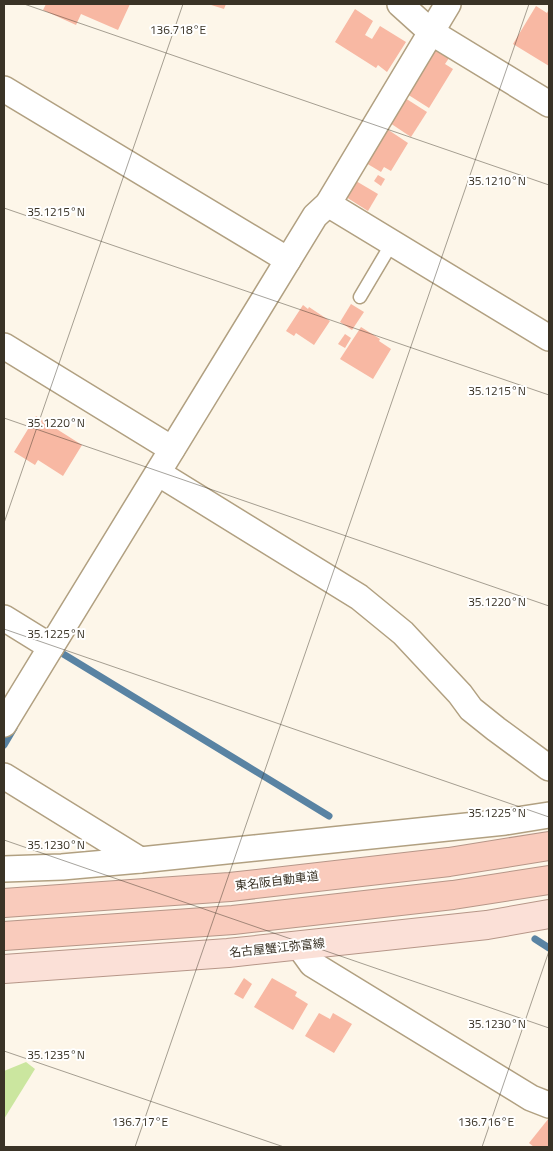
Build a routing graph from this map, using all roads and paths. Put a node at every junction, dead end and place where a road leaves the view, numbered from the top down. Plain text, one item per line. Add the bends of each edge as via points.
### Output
1 (400, 4) edge
2 (448, 4) edge
3 (431, 32) junction
4 (4, 89) edge
5 (549, 104) edge
6 (328, 204) junction
7 (392, 243) junction
8 (288, 260) junction
9 (360, 297) dead end
10 (549, 338) edge
11 (4, 346) edge
12 (172, 449) junction
13 (158, 473) junction
14 (4, 618) edge
15 (51, 647) junction
16 (4, 724) edge
17 (549, 768) edge
18 (4, 776) edge
19 (549, 815) edge
20 (549, 846) edge
21 (140, 860) junction
22 (4, 869) edge
23 (549, 880) edge
24 (4, 902) edge
25 (549, 914) edge
26 (4, 936) edge
27 (299, 946) junction
28 (4, 969) edge
29 (549, 1105) edge

1 - 3 street
2 - 3 street
3 - 5 street
3 - 6 street
4 - 8 street
6 - 7 street
6 - 8 street via 315,216
7 - 9 lane
7 - 10 street
8 - 12 street
11 - 12 street
12 - 13 street
13 - 15 street
13 - 17 street via 359,597 403,633 472,709
14 - 15 street
15 - 16 street
18 - 21 street
19 - 21 street
20 - 24 highway, 東名阪自動車道 via 449,862 230,887
21 - 22 street
23 - 26 highway via 454,895 233,920
25 - 27 main road, 名古屋蟹江弥富線 via 487,925
27 - 28 main road, 名古屋蟹江弥富線
27 - 29 street via 312,964 530,1098

